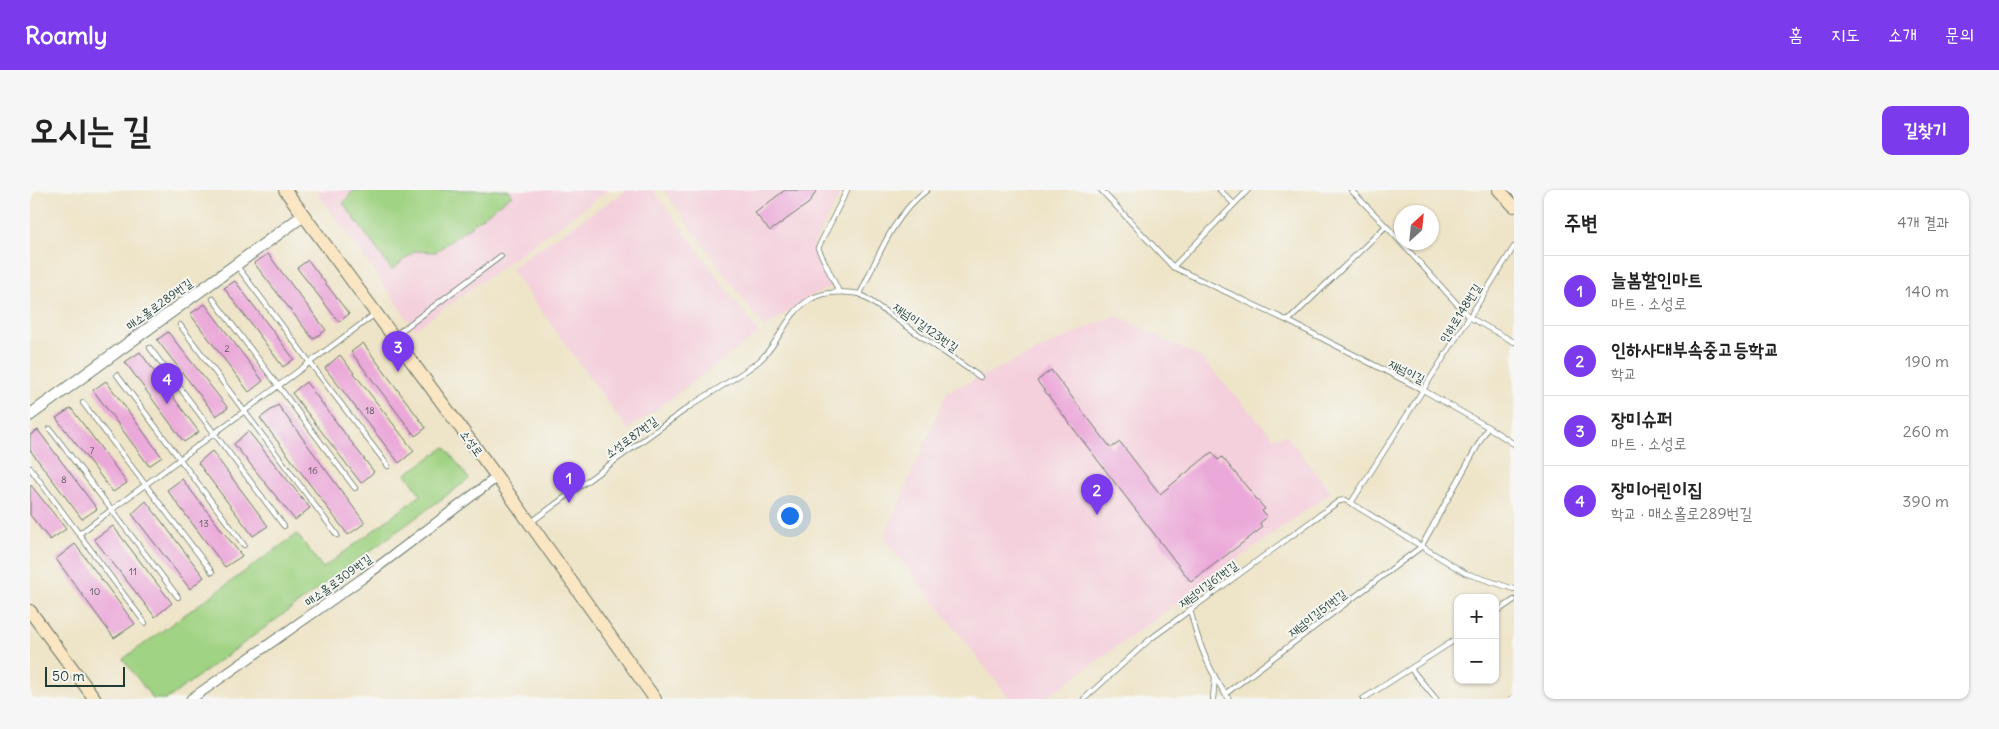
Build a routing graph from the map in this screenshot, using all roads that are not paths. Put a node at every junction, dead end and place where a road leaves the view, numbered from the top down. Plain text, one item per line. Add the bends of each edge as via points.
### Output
1 (285, 190) edge
2 (846, 190) edge
3 (927, 190) edge
4 (1101, 190) edge
5 (1220, 190) edge
6 (1248, 190) edge
7 (1351, 190) edge
8 (1499, 190) edge
9 (1234, 204) junction
10 (1514, 206) edge
11 (304, 215) junction
12 (1386, 226) junction
13 (1514, 247) edge
14 (501, 256) dead end
15 (236, 265) junction
16 (1173, 267) junction
17 (839, 292) junction
18 (860, 294) junction
19 (213, 299) dead end
20 (376, 314) junction
21 (1469, 317) junction
22 (1288, 321) junction
23 (180, 325) dead end
24 (393, 336) junction
25 (1514, 342) edge
26 (150, 348) dead end
27 (310, 362) junction
28 (746, 370) joint
29 (117, 375) dead end
30 (980, 377) dead end
31 (278, 386) junction
32 (1423, 390) junction
33 (83, 403) dead end
34 (244, 412) junction
35 (30, 415) edge
36 (1488, 427) junction
37 (50, 429) dead end
38 (214, 434) junction
39 (1514, 444) edge
40 (179, 460) junction
41 (388, 466) dead end
42 (30, 468) edge
43 (497, 477) junction
44 (145, 485) junction
45 (355, 488) dead end
46 (1351, 503) junction
47 (110, 511) junction
48 (530, 523) junction
49 (284, 526) dead end
50 (79, 534) junction
51 (337, 536) dead end
52 (244, 545) dead end
53 (1421, 547) junction
54 (212, 572) dead end
55 (1514, 588) edge
56 (178, 597) dead end
57 (1514, 600) edge
58 (1190, 609) junction
59 (1499, 610) edge
60 (30, 611) edge
61 (145, 623) dead end
62 (1456, 639) edge
63 (1411, 669) junction
64 (1215, 677) junction
65 (1226, 694) junction
66 (95, 699) edge
67 (191, 699) edge
68 (655, 699) edge
69 (1084, 699) edge
70 (1213, 699) edge
71 (1229, 699) edge
72 (1363, 699) edge
73 (1436, 699) edge

1 - 11 main road, 소성로
2 - 17 lane via 818,248
3 - 18 lane via 898,221
4 - 16 lane, 재넘이길
5 - 9 lane
6 - 9 lane
7 - 12 lane
8 - 10 main road
9 - 16 lane
11 - 15 street, 매소홀로289번길
11 - 20 main road, 소성로
12 - 21 lane
12 - 22 lane
13 - 21 lane, 인하로148번길
14 - 24 lane
15 - 27 lane
15 - 35 street, 매소홀로289번길
16 - 22 lane, 재넘이길
17 - 18 lane, 재넘이길123번길
17 - 28 lane, 재넘이길123번길 via 810,300 795,310 771,348
18 - 30 lane, 재넘이길123번길
19 - 31 lane
20 - 24 main road, 소성로
20 - 27 lane
21 - 25 lane
21 - 32 lane, 인하로148번길
22 - 32 lane, 재넘이길
23 - 34 lane
24 - 43 main road, 소성로
26 - 38 lane
27 - 31 lane
27 - 41 lane
28 - 48 lane, 소성로87번길 via 690,406
29 - 40 lane
31 - 34 lane
31 - 45 lane
32 - 36 lane, 재넘이길
32 - 46 lane
33 - 44 lane
34 - 38 lane
34 - 51 lane
36 - 39 lane, 재넘이길
36 - 53 lane, 재넘이길51번길
37 - 47 lane
38 - 40 lane
38 - 49 lane
40 - 44 lane
40 - 52 lane
42 - 50 lane
43 - 48 main road, 소성로
43 - 67 street, 매소홀로309번길 via 363,578
44 - 47 lane
44 - 54 lane
46 - 53 lane
46 - 58 lane, 재넘이길61번길 via 1339,501
47 - 50 lane
47 - 56 lane
48 - 68 main road, 소성로
50 - 61 lane
53 - 55 lane via 1465,573
53 - 65 lane, 재넘이길51번길
57 - 59 lane
58 - 64 lane
58 - 69 lane, 재넘이길61번길 via 1149,640
60 - 66 main road
62 - 63 lane
63 - 72 lane
63 - 73 lane
64 - 65 lane
64 - 70 lane
65 - 71 lane

